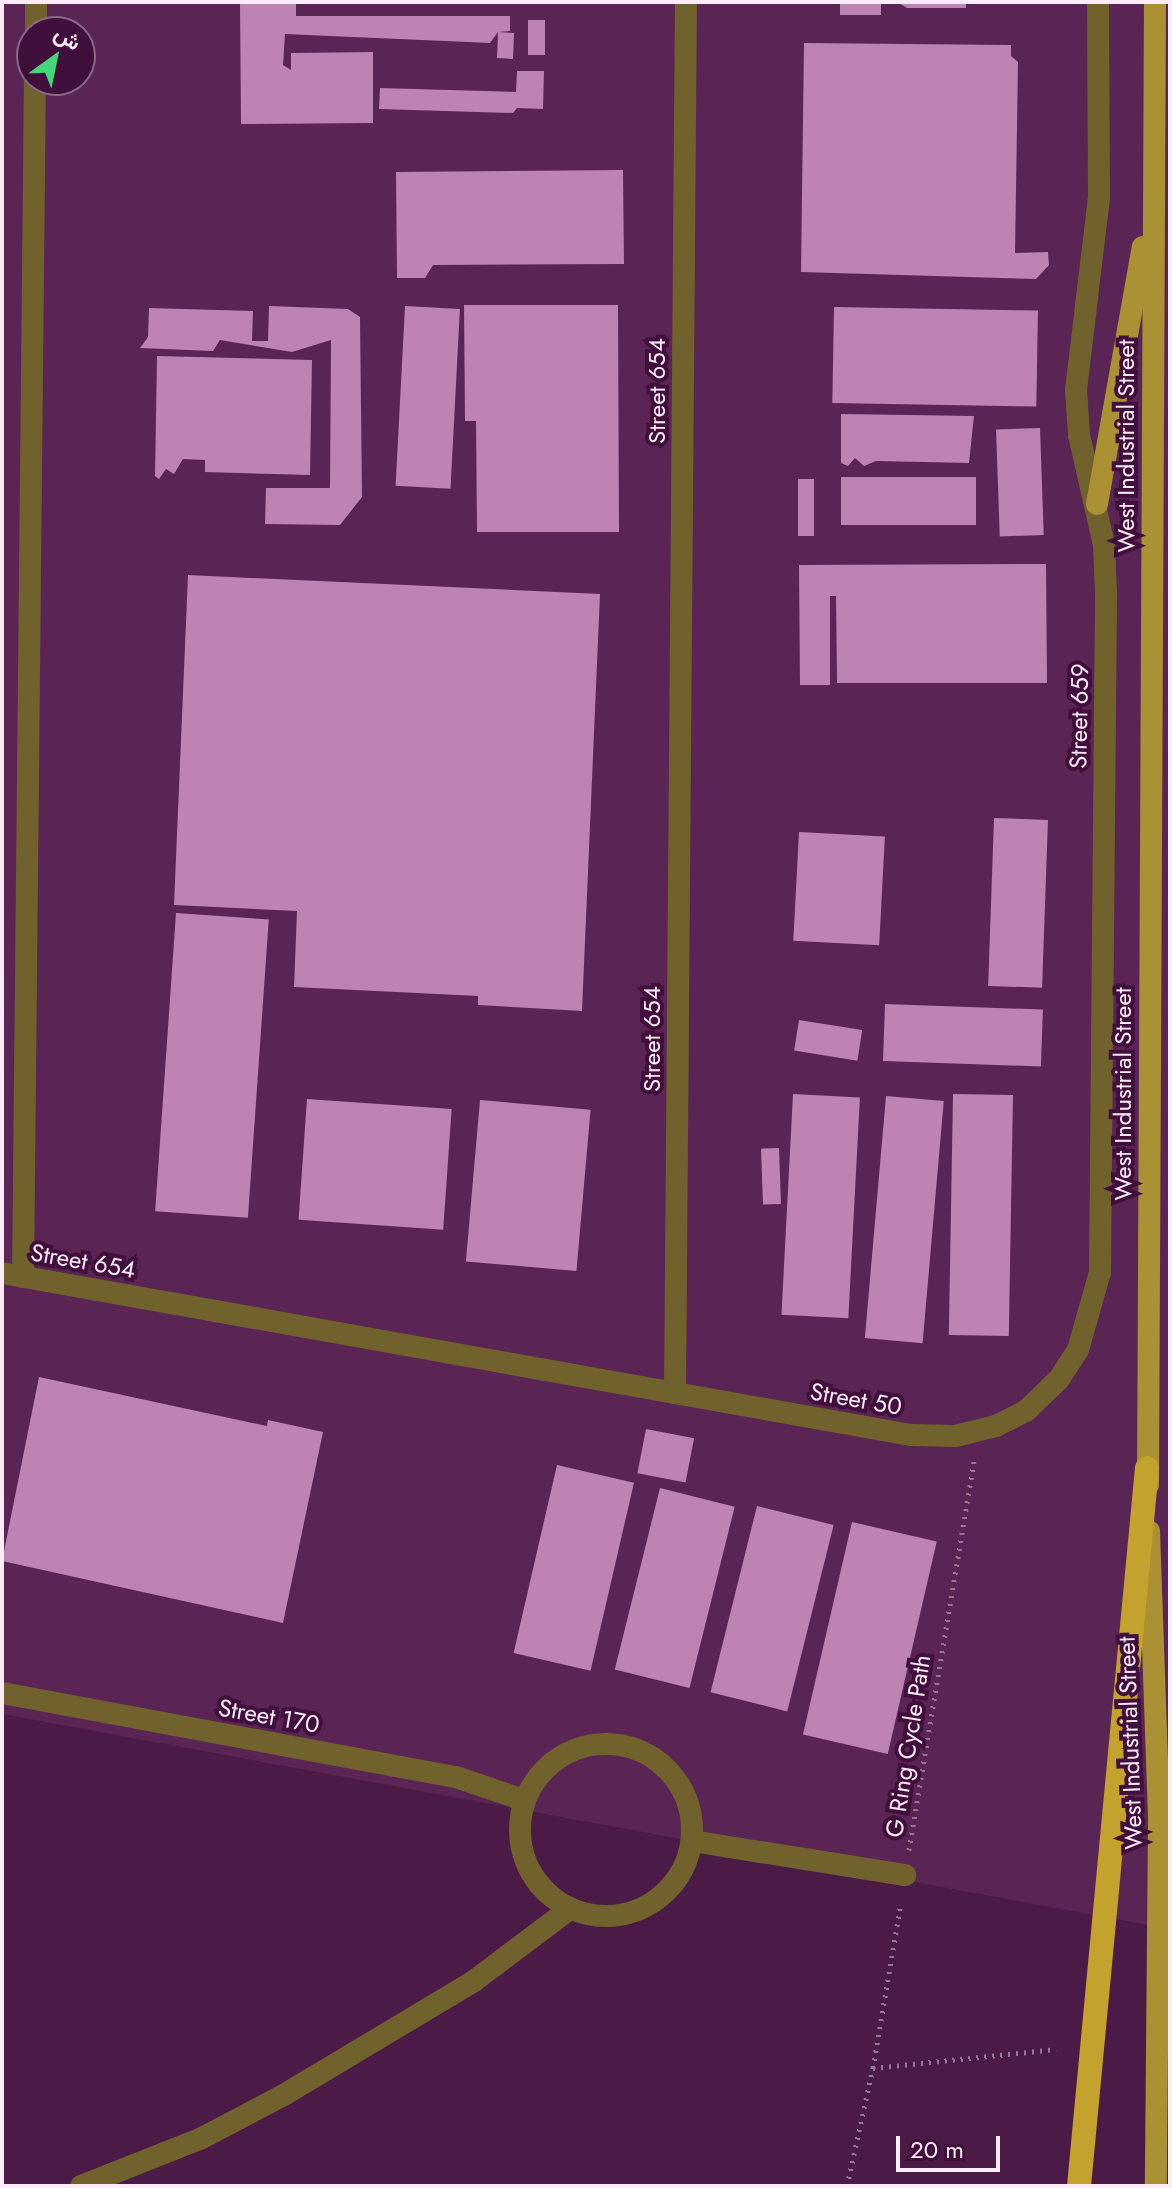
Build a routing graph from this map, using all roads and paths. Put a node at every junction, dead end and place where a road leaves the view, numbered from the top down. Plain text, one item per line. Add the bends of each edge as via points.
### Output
1 (686, 2) edge
2 (1098, 2) edge
3 (1155, 2) edge
4 (35, 96) edge
5 (1154, 183) junction
6 (1097, 504) junction
7 (12, 1275) edge
8 (675, 1393) junction
9 (1026, 1411) joint
10 (979, 1430) junction
11 (1147, 1468) junction
12 (2, 1693) edge
13 (523, 1800) junction
14 (692, 1841) junction
15 (905, 1875) junction
16 (571, 1908) junction
17 (1056, 2049) dead end
18 (873, 2068) junction
19 (81, 2186) edge
20 (847, 2186) edge
21 (1079, 2186) edge
22 (1156, 2186) edge

1 - 8 street, Street 654
2 - 6 street, Street 659 via 1099,196 1076,390 1079,435
3 - 5 main road, West Industrial Street
4 - 7 street
5 - 6 main road
5 - 11 main road, West Industrial Street
6 - 9 street, Street 659 via 1106,593 1100,1272 1078,1350 1059,1379
7 - 8 street, Street 654
8 - 10 street, Street 50 via 911,1435
9 - 10 street, Street 50
10 - 15 path, G Ring Cycle Path
11 - 21 highway
11 - 22 main road, West Industrial Street via 1159,1821
12 - 13 street, Street 170 via 456,1777
13 - 14 street via 543,1770 572,1749 608,1743 643,1751 672,1774 689,1806
13 - 16 street via 519,1836 529,1870 553,1898
14 - 15 street
14 - 16 street via 680,1875 655,1902 622,1915 585,1914
15 - 18 path, G Ring Cycle Path
16 - 19 street via 474,1981 282,2096 200,2139
17 - 18 path
18 - 20 path, G Ring Cycle Path

